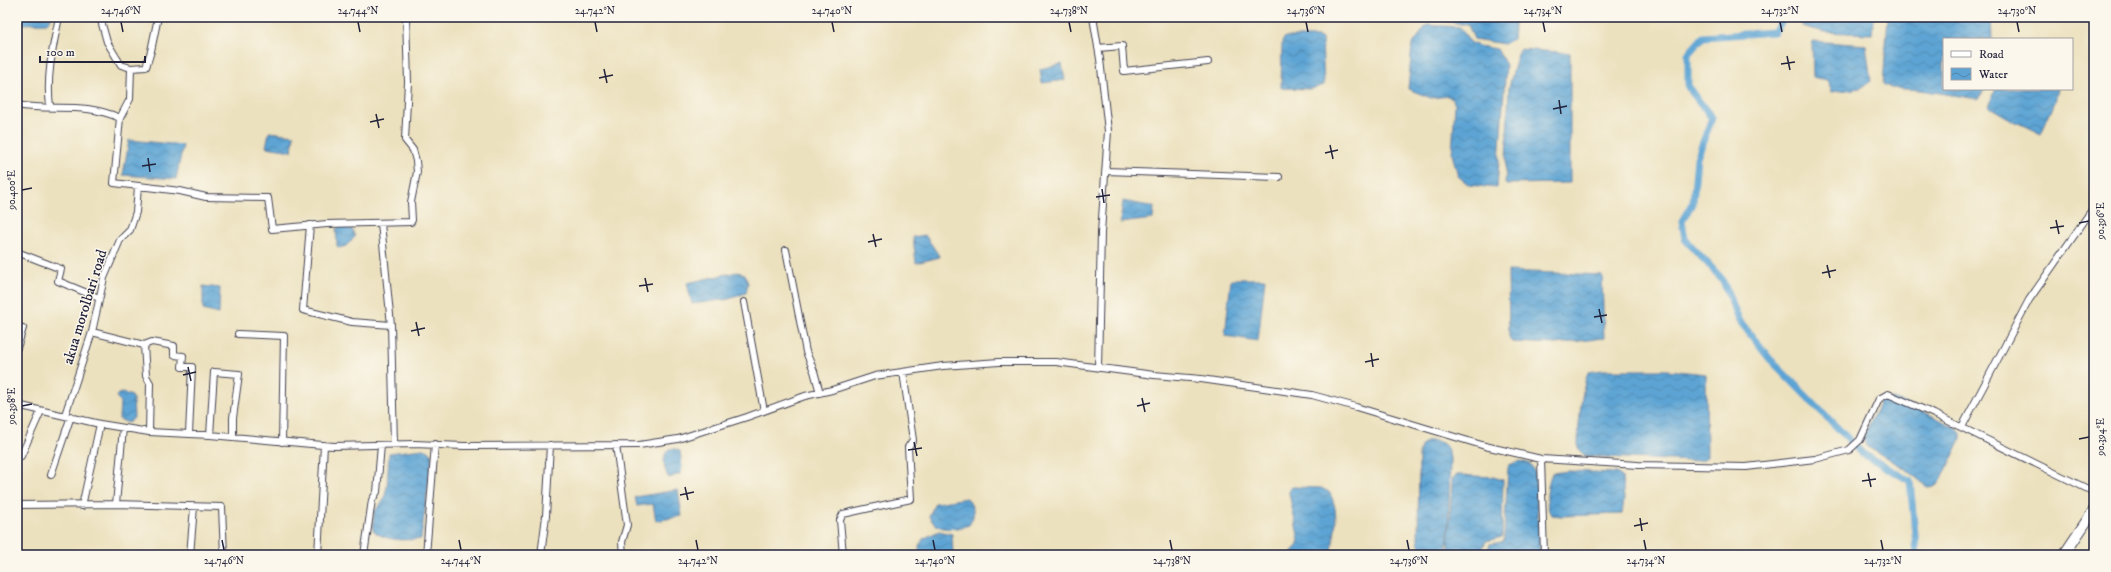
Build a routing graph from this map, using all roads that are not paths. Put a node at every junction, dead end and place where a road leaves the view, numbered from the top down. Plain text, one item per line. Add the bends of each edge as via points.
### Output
1 (59, 17) edge
2 (100, 17) edge
3 (158, 17) edge
4 (406, 17) edge
5 (1093, 17) edge
6 (1098, 48) junction
7 (1208, 62) dead end
8 (131, 68) junction
9 (17, 105) edge
10 (50, 106) junction
11 (120, 118) junction
12 (1106, 171) junction
13 (1278, 177) dead end
14 (138, 187) junction
15 (2094, 207) edge
16 (381, 223) junction
17 (310, 225) junction
18 (786, 250) dead end
19 (17, 252) edge
20 (99, 298) junction
21 (744, 302) dead end
22 (391, 325) junction
23 (17, 326) edge
24 (92, 332) junction
25 (238, 334) dead end
26 (144, 345) junction
27 (17, 348) edge
28 (1098, 368) junction
29 (903, 372) junction
30 (820, 393) junction
31 (19, 405) edge
32 (41, 411) junction
33 (764, 411) junction
34 (17, 414) edge
35 (68, 416) junction
36 (100, 424) junction
37 (1962, 427) junction
38 (123, 428) junction
39 (149, 432) junction
40 (189, 434) junction
41 (210, 435) junction
42 (233, 437) junction
43 (282, 442) junction
44 (380, 444) junction
45 (394, 444) junction
46 (435, 444) junction
47 (550, 445) junction
48 (616, 445) junction
49 (324, 446) junction
50 (1541, 459) junction
51 (17, 460) edge
52 (51, 475) dead end
53 (2094, 492) edge
54 (116, 504) junction
55 (17, 505) edge
56 (82, 506) junction
57 (194, 506) junction
58 (2094, 510) edge
59 (190, 555) edge
60 (224, 555) edge
61 (318, 555) edge
62 (364, 555) edge
63 (426, 555) edge
64 (541, 555) edge
65 (623, 555) edge
66 (842, 555) edge
67 (1544, 555) edge
68 (2064, 555) edge

1 - 10 street via 51,57 48,93
2 - 8 street via 107,42 121,66
3 - 8 street via 146,67
4 - 16 street via 408,82 405,140 413,150 417,172 411,202 412,220
5 - 6 street
6 - 7 street via 1122,46 1124,71
6 - 12 street via 1108,131
8 - 11 street via 130,99
9 - 10 street
10 - 11 street via 105,111
11 - 14 street via 114,183
12 - 13 street
12 - 28 street via 1101,233
14 - 17 street via 180,191 206,197 268,198 272,229
14 - 20 street, akua morolbari road via 136,212 130,230 120,240 104,278
15 - 37 street via 2029,300
16 - 17 street
16 - 22 street
17 - 22 street via 303,310 352,322
18 - 30 street via 806,352
19 - 20 street via 61,269 58,281
20 - 24 street, akua morolbari road
21 - 33 street
22 - 45 street
23 - 27 street via 23,328
24 - 26 street
24 - 35 street, akua morolbari road
25 - 43 street via 284,336
26 - 39 street via 146,376 150,383
26 - 40 street via 152,342 174,346 174,355 183,356 182,367 192,367
28 - 29 street via 1056,362 1000,362
28 - 50 street via 1201,378 1312,395 1485,446
29 - 30 street via 875,376
29 - 66 street via 913,440 908,447 911,499 843,514 840,520
30 - 33 street
31 - 32 street
31 - 34 street
32 - 35 street
32 - 51 street
33 - 48 street via 678,439 639,445
35 - 36 street
35 - 52 street, akua morolbari road
36 - 38 street
36 - 56 street
37 - 50 street via 1888,394 1876,403 1860,440 1849,450 1815,459 1746,467 1638,465
37 - 53 street
38 - 39 street
38 - 54 street
39 - 40 street
40 - 41 street
41 - 42 street
41 - 42 street via 214,372 239,374
42 - 43 street
43 - 49 street
44 - 45 street
44 - 49 street
44 - 62 street via 377,492 372,500
45 - 46 street
46 - 47 street
46 - 63 street
47 - 48 street
47 - 64 street
48 - 65 street via 627,525 622,542
49 - 61 street
50 - 67 street
54 - 56 street
54 - 57 street
55 - 56 street
57 - 59 street
57 - 60 street via 223,509
58 - 68 highway

